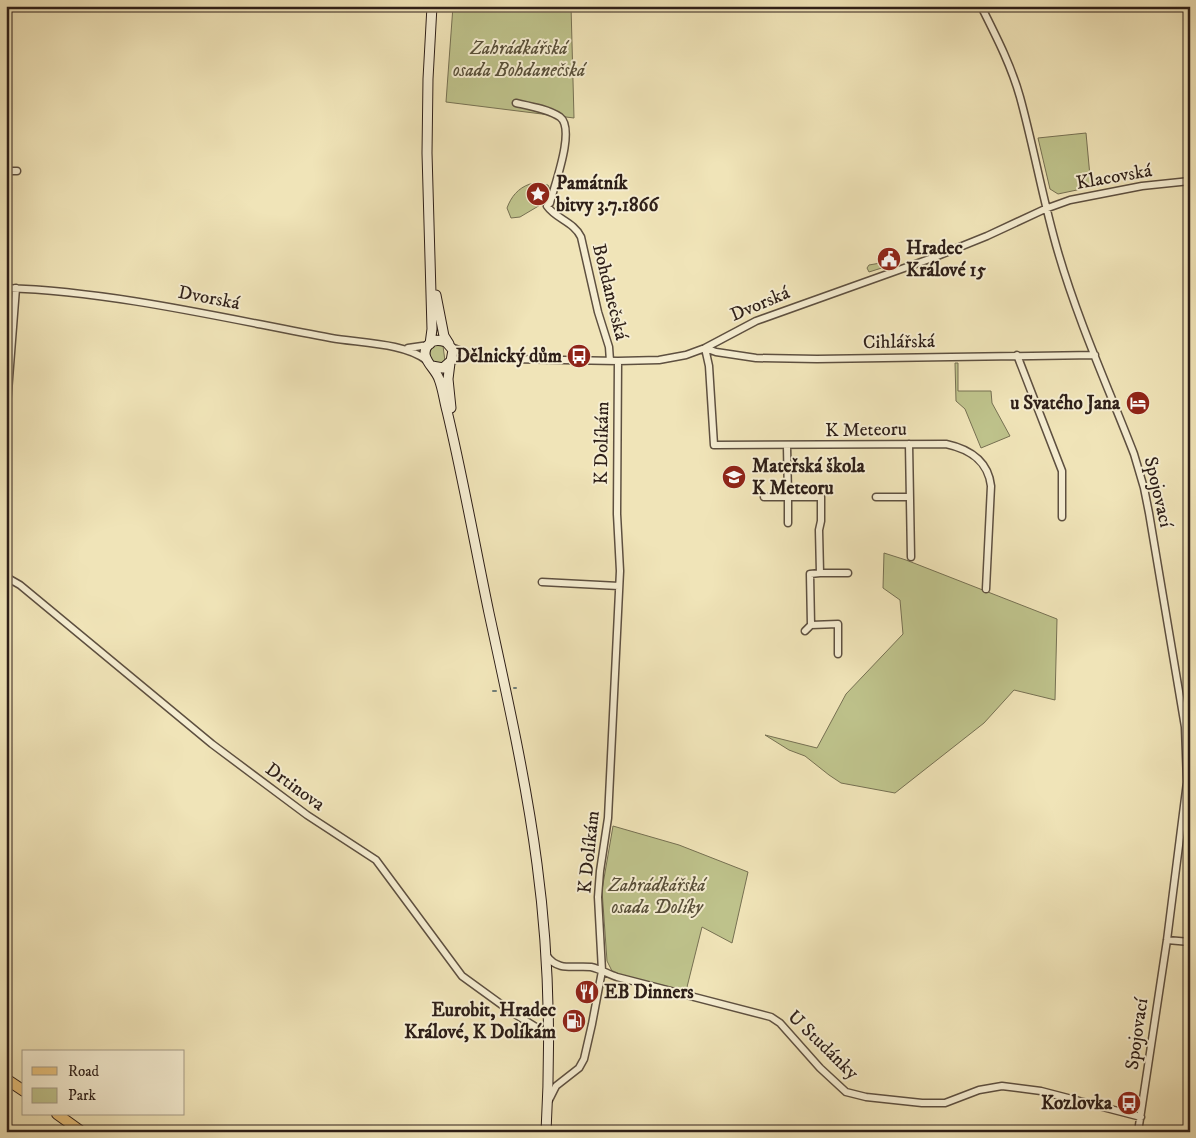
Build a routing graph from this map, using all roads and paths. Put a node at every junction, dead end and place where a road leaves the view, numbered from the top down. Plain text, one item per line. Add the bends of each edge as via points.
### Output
1 (432, 6) edge
2 (981, 6) edge
3 (516, 103) dead end
4 (6, 171) edge
5 (17, 171) dead end
6 (1190, 180) edge
7 (1046, 209) junction
8 (431, 265) junction
9 (6, 288) edge
10 (16, 288) junction
11 (429, 345) junction
12 (450, 346) junction
13 (404, 348) junction
14 (704, 348) junction
15 (1017, 355) junction
16 (1095, 355) junction
17 (474, 356) junction
18 (614, 361) junction
19 (451, 362) junction
20 (429, 363) junction
21 (6, 418) edge
22 (454, 440) junction
23 (909, 444) junction
24 (787, 446) junction
25 (764, 497) dead end
26 (788, 497) junction
27 (876, 497) dead end
28 (910, 498) junction
29 (1062, 517) dead end
30 (788, 523) dead end
31 (911, 557) dead end
32 (820, 573) junction
33 (848, 573) dead end
34 (6, 577) edge
35 (542, 582) dead end
36 (620, 586) junction
37 (986, 589) dead end
38 (811, 625) junction
39 (805, 630) dead end
40 (838, 654) dead end
41 (1166, 940) junction
42 (1190, 942) edge
43 (546, 955) junction
44 (602, 971) junction
45 (549, 1034) junction
46 (6, 1079) edge
47 (22, 1090) edge
48 (548, 1104) junction
49 (60, 1116) edge
50 (1141, 1117) junction
51 (82, 1132) edge
52 (546, 1132) edge
53 (1138, 1132) edge

1 - 8 main road via 427,94
2 - 7 street, Spojovací via 1019,96
3 - 18 street, Bohdanečská via 553,114 564,124 566,135 562,158 547,206 573,226 581,237 598,312
4 - 5 street
6 - 7 street, Klacovská via 1070,200
7 - 14 street, Dvorská via 934,257 756,321
7 - 16 street, Spojovací
8 - 11 main road via 432,329
8 - 12 main road via 441,325
9 - 10 street, Dvorská
10 - 13 street, Dvorská via 106,296 342,340
10 - 21 street
11 - 12 main road, Dvorská via 442,340
11 - 13 street, Dvorská
11 - 20 main road via 425,353
12 - 17 street, Dvorská
12 - 19 main road
13 - 20 street, Dvorská
14 - 15 street, Cihlářská via 756,358
14 - 18 street, Dvorská via 659,360
14 - 24 street, K Meteoru via 709,366 714,446
15 - 16 street, Cihlářská
15 - 29 street via 1062,471
16 - 41 street, Spojovací via 1144,488 1185,727 1187,782
17 - 18 street, Dvorská
17 - 19 street, Dvorská
18 - 36 street, K Dolíkám
19 - 20 main road, Dvorská via 444,368
19 - 22 main road via 448,379
20 - 22 main road via 439,378
22 - 43 main road via 531,824
23 - 24 street, K Meteoru
23 - 28 street
23 - 37 street, K Meteoru via 961,447 979,458 987,471 992,493
24 - 26 street
25 - 26 street
26 - 30 street
26 - 32 street via 821,497
27 - 28 street
28 - 31 street
32 - 33 street
32 - 38 street via 810,574
34 - 45 street, Drtinova via 20,585 212,744 307,815 376,860 462,976
35 - 36 street
36 - 44 street, K Dolíkám via 608,818 598,897
38 - 39 street
38 - 40 street via 838,624
41 - 42 street
41 - 50 street, Spojovací
43 - 44 street, U Studánky via 560,966 590,967
43 - 45 main road
44 - 48 street, K Dolíkám via 584,1059 579,1068 556,1086
44 - 50 street, U Studánky via 771,1016 846,1092 912,1102 945,1102 1002,1086 1041,1091
45 - 48 main road
46 - 47 main road
48 - 52 main road
49 - 51 main road
50 - 53 street, Spojovací

